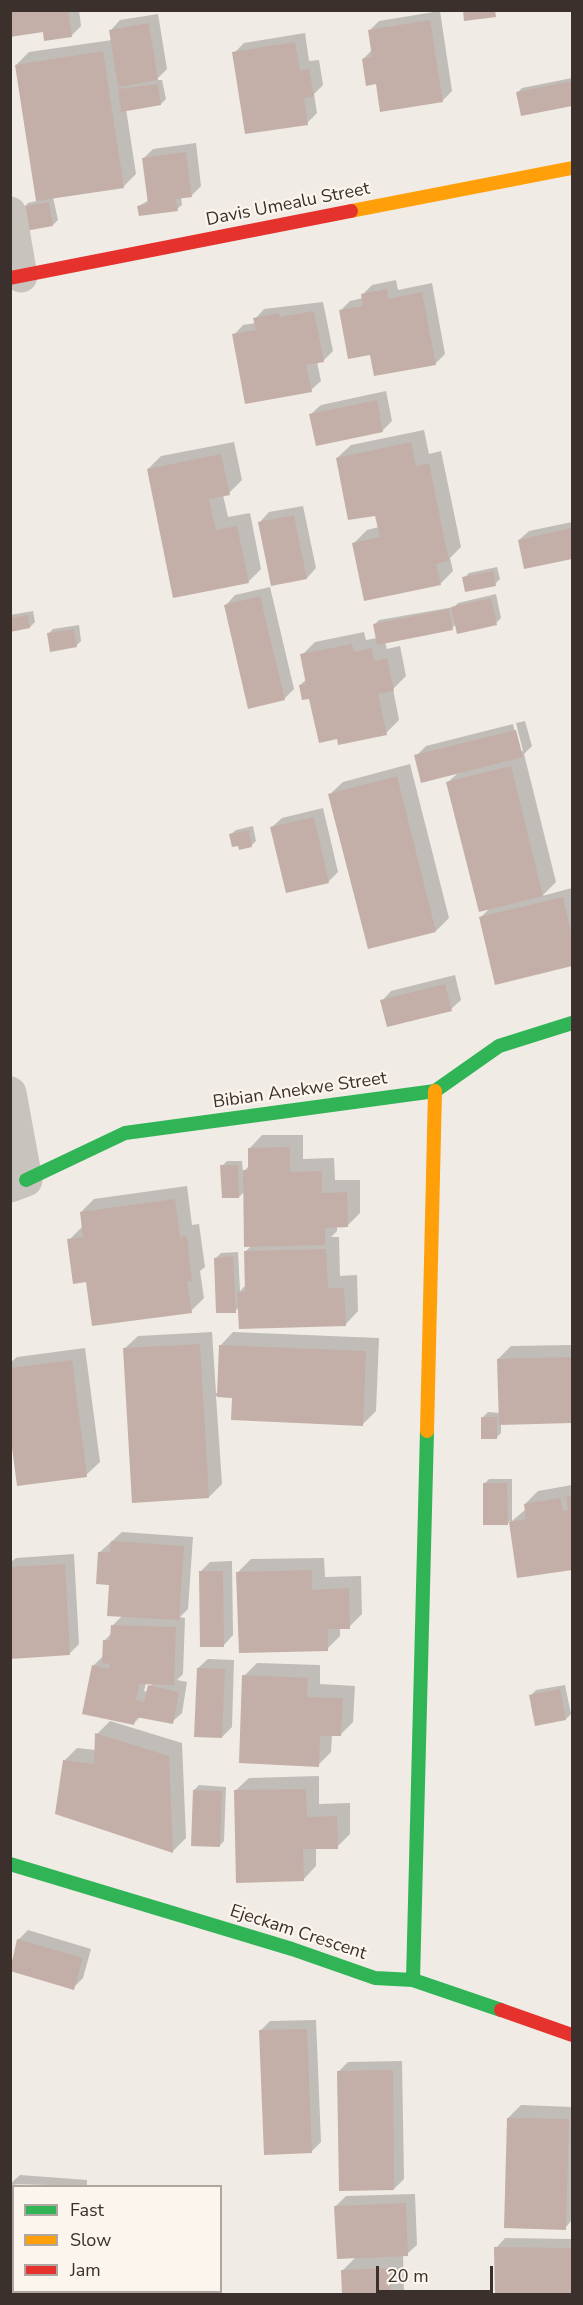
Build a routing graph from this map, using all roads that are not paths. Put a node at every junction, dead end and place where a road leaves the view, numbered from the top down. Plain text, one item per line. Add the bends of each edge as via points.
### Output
1 (573, 168) edge
2 (10, 213) edge
3 (16, 277) edge
4 (573, 1023) edge
5 (435, 1091) junction
6 (10, 1093) edge
7 (18, 1183) edge
8 (10, 1864) edge
9 (413, 1980) junction
10 (573, 2035) edge

1 - 3 street, Davis Umealu Street
2 - 3 street
4 - 5 street, Bibian Anekwe Street via 499,1046
5 - 7 street, Bibian Anekwe Street via 125,1133
5 - 9 street
6 - 7 street
8 - 9 street, Ejeckam Crescent via 375,1978
9 - 10 street, Ejeckam Crescent

